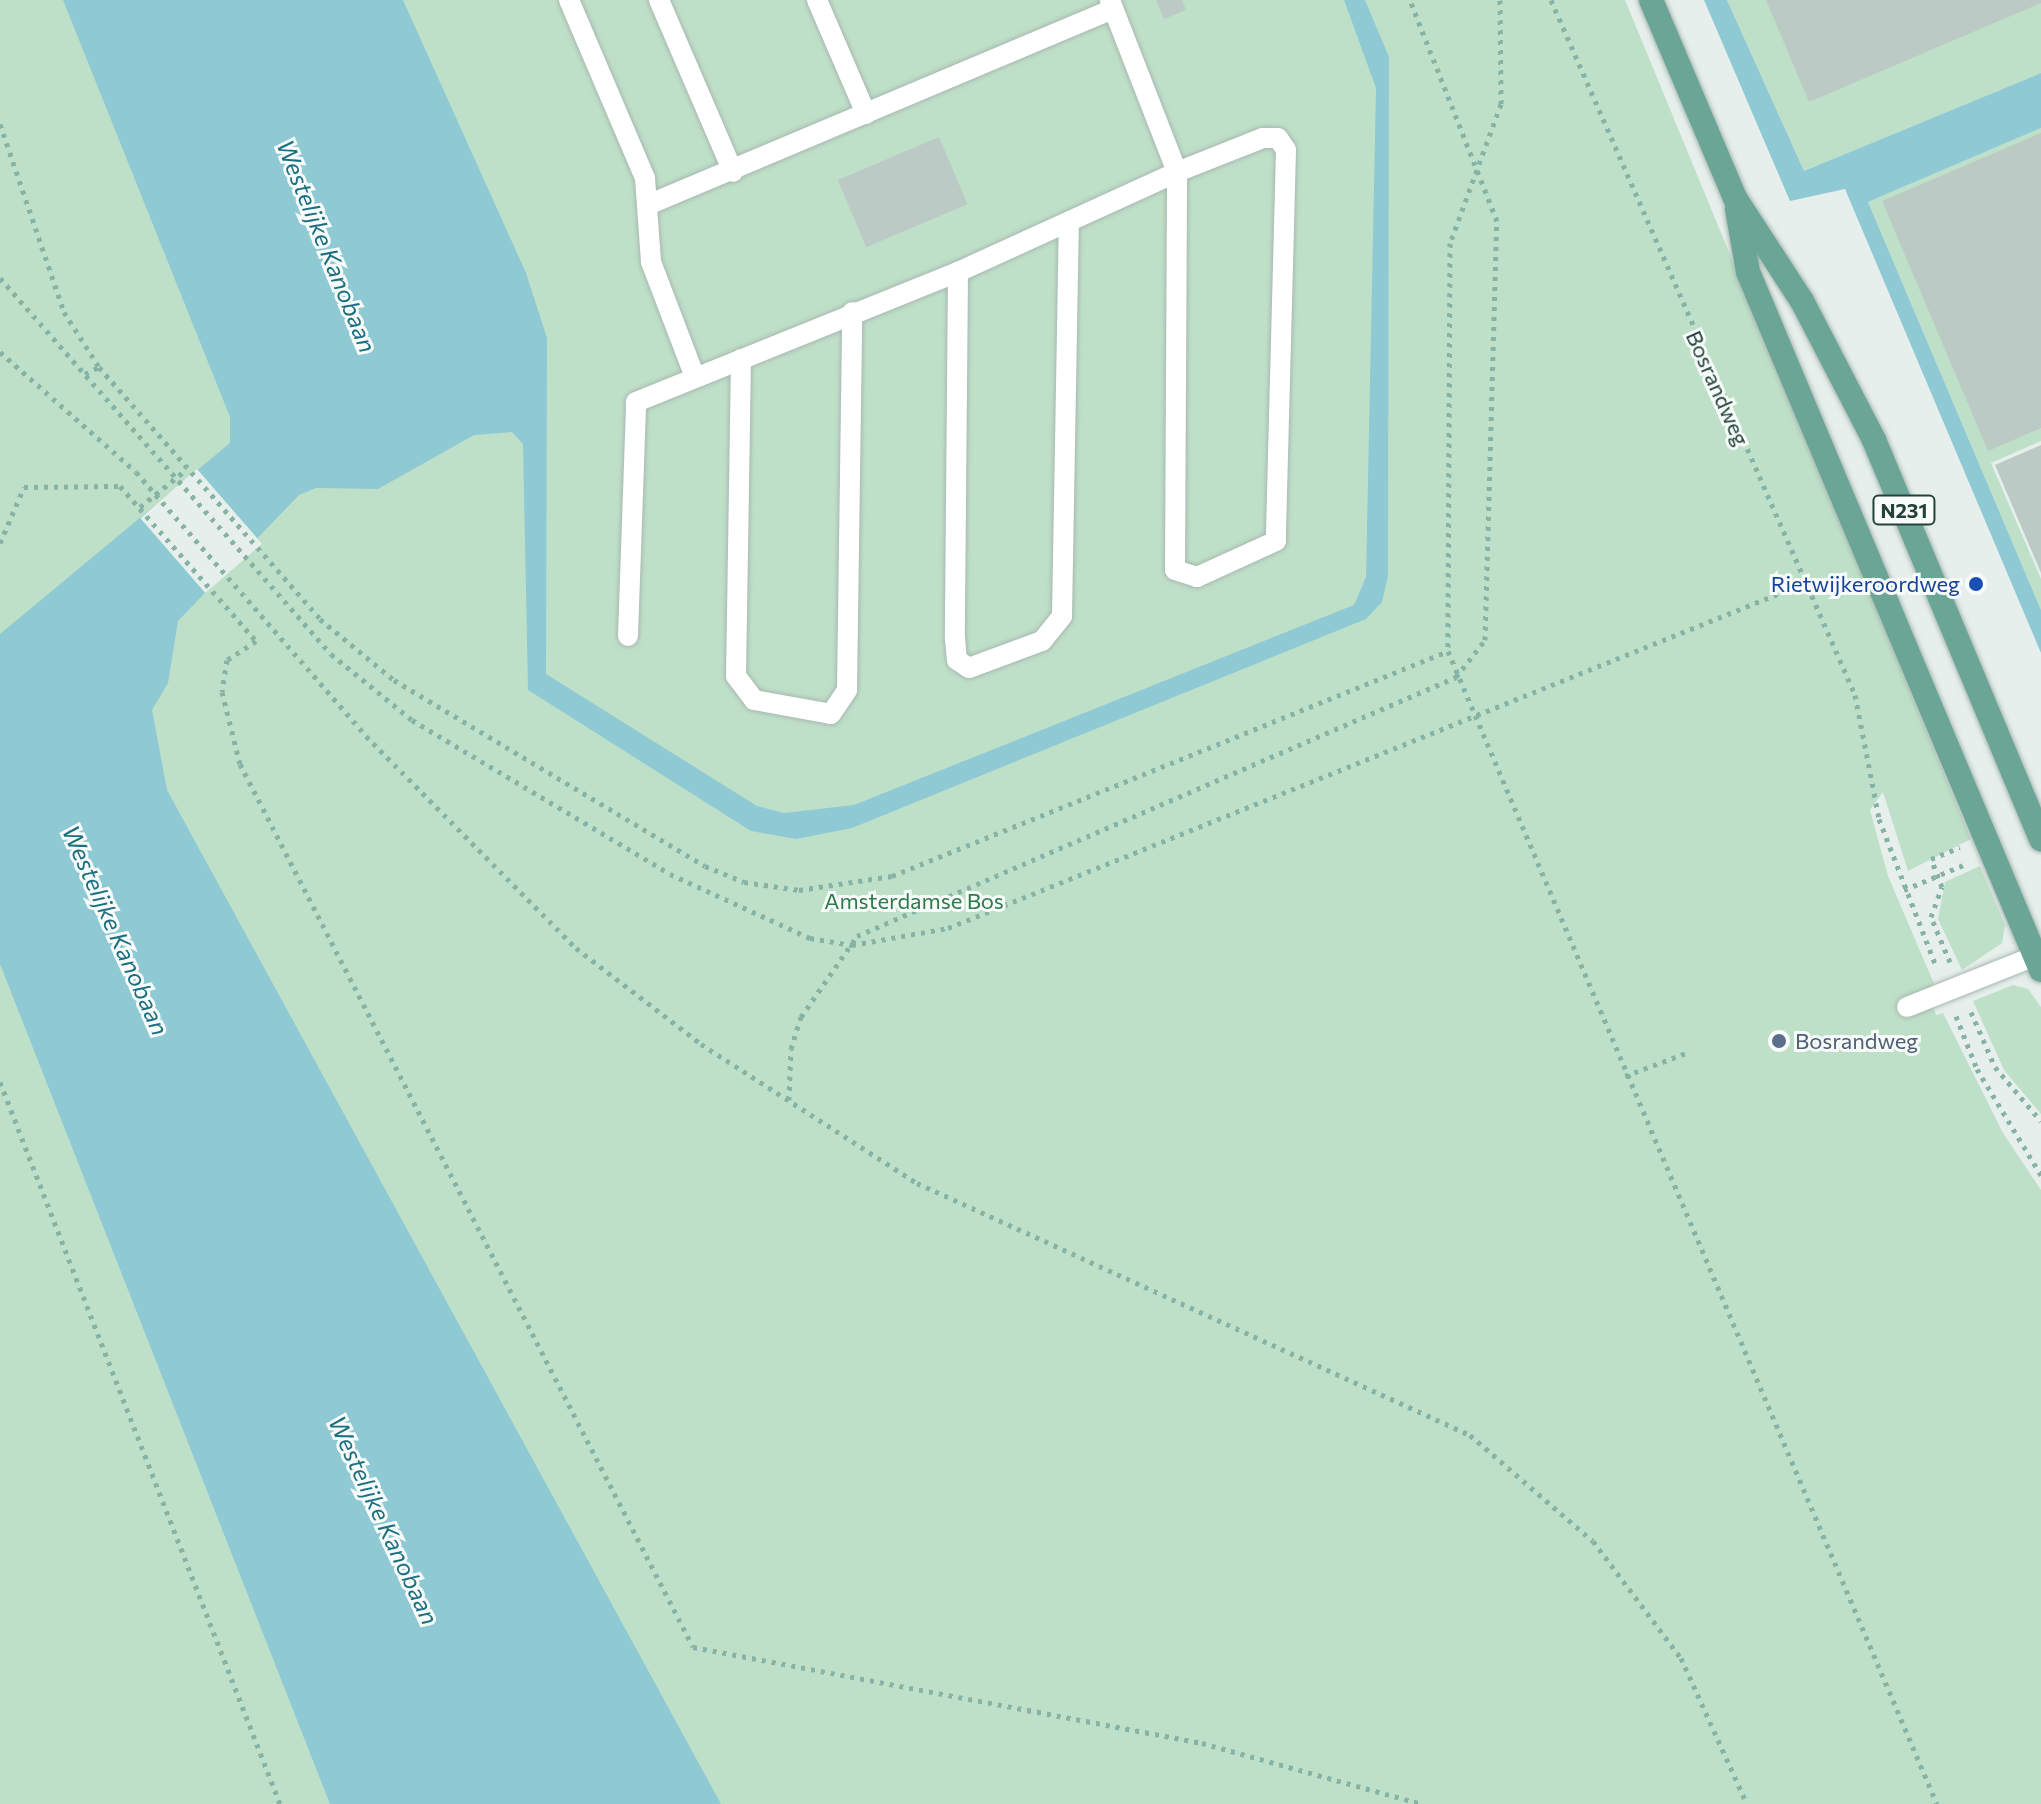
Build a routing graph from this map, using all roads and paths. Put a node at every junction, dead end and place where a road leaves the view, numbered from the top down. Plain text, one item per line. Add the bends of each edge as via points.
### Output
1 (569, 0) edge
2 (659, 0) edge
3 (817, 0) edge
4 (1410, 0) edge
5 (1500, 0) edge
6 (1551, 0) edge
7 (1651, 0) edge
8 (1112, 4) edge
9 (866, 114) junction
10 (0, 124) edge
11 (1480, 165) junction
12 (733, 172) junction
13 (1177, 172) junction
14 (1735, 198) junction
15 (650, 204) junction
16 (1069, 223) junction
17 (958, 272) junction
18 (0, 278) edge
19 (852, 312) junction
20 (0, 352) edge
21 (741, 359) junction
22 (99, 367) junction
23 (85, 374) junction
24 (695, 377) junction
25 (187, 469) junction
26 (176, 479) junction
27 (156, 494) junction
28 (140, 507) junction
29 (0, 543) edge
30 (1805, 583) junction
31 (628, 636) dead end
32 (1448, 651) junction
33 (1456, 677) junction
34 (1471, 716) junction
35 (2041, 839) edge
36 (852, 945) junction
37 (2038, 963) edge
38 (1947, 992) junction
39 (1907, 1007) dead end
40 (1689, 1052) dead end
41 (1625, 1076) junction
42 (0, 1082) edge
43 (789, 1100) junction
44 (2041, 1175) edge
45 (280, 1804) edge
46 (1422, 1804) edge
47 (1747, 1804) edge
48 (1937, 1804) edge

1 - 15 lane
2 - 12 lane
3 - 9 lane
4 - 11 path
5 - 11 path via 1501,104
6 - 30 path, Bosrandweg
7 - 14 main road, N231
8 - 9 lane
8 - 13 lane
9 - 12 lane
10 - 22 path via 64,312
11 - 32 path via 1450,243
11 - 33 path via 1497,221 1485,640
12 - 15 lane
13 - 13 lane via 1173,558 1180,576 1197,577 1265,551 1280,526 1286,150 1278,138 1263,138
13 - 16 lane
14 - 35 main road, N231 via 1802,301 1874,440
14 - 37 main road, N231 via 1748,272
15 - 24 lane via 651,262
16 - 17 lane
16 - 17 lane via 1062,616 1042,641 969,668 957,660 955,638
17 - 19 lane
18 - 23 path
19 - 21 lane
19 - 21 lane via 847,690 831,714 754,700 740,690
20 - 27 path
21 - 24 lane
22 - 23 path
22 - 25 path
23 - 26 path
24 - 31 lane via 636,402
25 - 26 path
25 - 32 path via 291,589 394,680 678,850 744,882 799,890 892,876
26 - 27 path
26 - 36 path via 331,654 412,720 742,912
27 - 28 path
27 - 43 path via 366,736 576,948 701,1044
28 - 29 path via 120,486 24,487
28 - 46 path via 256,641 227,660 222,692 240,764 693,1647 1202,1743
30 - 34 path
30 - 38 path, Bosrandweg via 1855,695 1879,819
32 - 33 path
33 - 34 path
33 - 36 path via 857,936
34 - 36 path via 948,928
34 - 41 path
36 - 43 path via 801,1017 791,1049
37 - 38 lane
38 - 39 lane
38 - 44 path, Bosrandweg via 1977,1069
40 - 41 path
41 - 48 path
42 - 45 path
43 - 47 path via 917,1183 1470,1435 1593,1541 1672,1646

